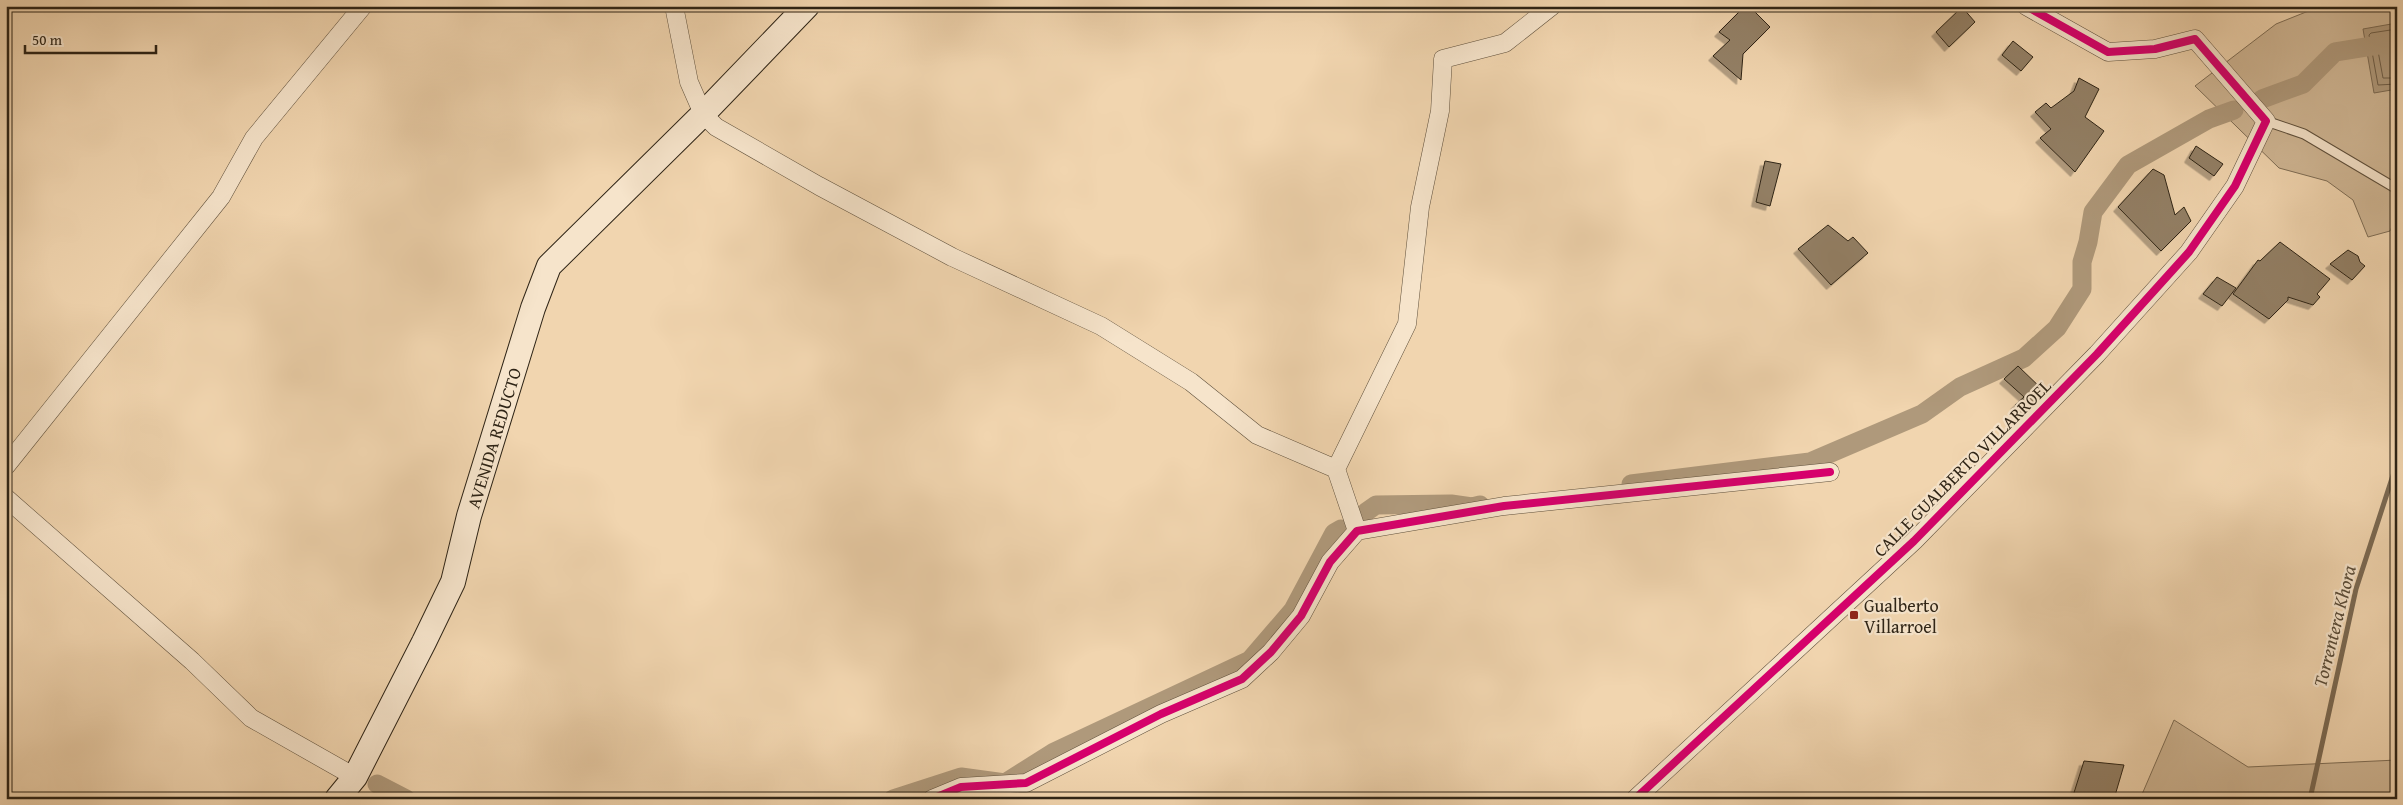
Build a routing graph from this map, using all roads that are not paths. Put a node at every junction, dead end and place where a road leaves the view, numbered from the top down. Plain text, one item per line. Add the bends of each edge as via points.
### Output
1 (363, 6) edge
2 (674, 6) edge
3 (807, 6) edge
4 (1552, 6) edge
5 (2026, 6) edge
6 (702, 114) junction
7 (2266, 121) junction
8 (2397, 189) edge
9 (6, 466) edge
10 (1336, 468) junction
11 (1830, 472) dead end
12 (6, 498) edge
13 (1357, 531) junction
14 (355, 777) junction
15 (337, 799) edge
16 (932, 799) edge
17 (1635, 799) edge

1 - 9 street via 254,138 221,197
2 - 6 street via 689,82
3 - 6 main road, AVENIDA REDUCTO
4 - 10 street via 1505,43 1442,59 1440,111 1420,207 1407,324
5 - 7 street via 2108,52 2155,49 2195,39
6 - 10 street via 716,127 819,186 952,257 1101,326 1191,382 1256,435
6 - 14 main road, AVENIDA REDUCTO via 548,266 470,516 453,582
7 - 8 lane via 2304,134
7 - 17 street, CALLE GUALBERTO VILLARROEL via 2235,186 2189,252 2097,354 1914,541
10 - 13 street
11 - 13 street via 1504,506
12 - 14 street via 251,718
13 - 16 street via 1330,562 1301,616 1272,652 1242,679 1161,714 1026,783 961,787
14 - 15 main road, AVENIDA REDUCTO

